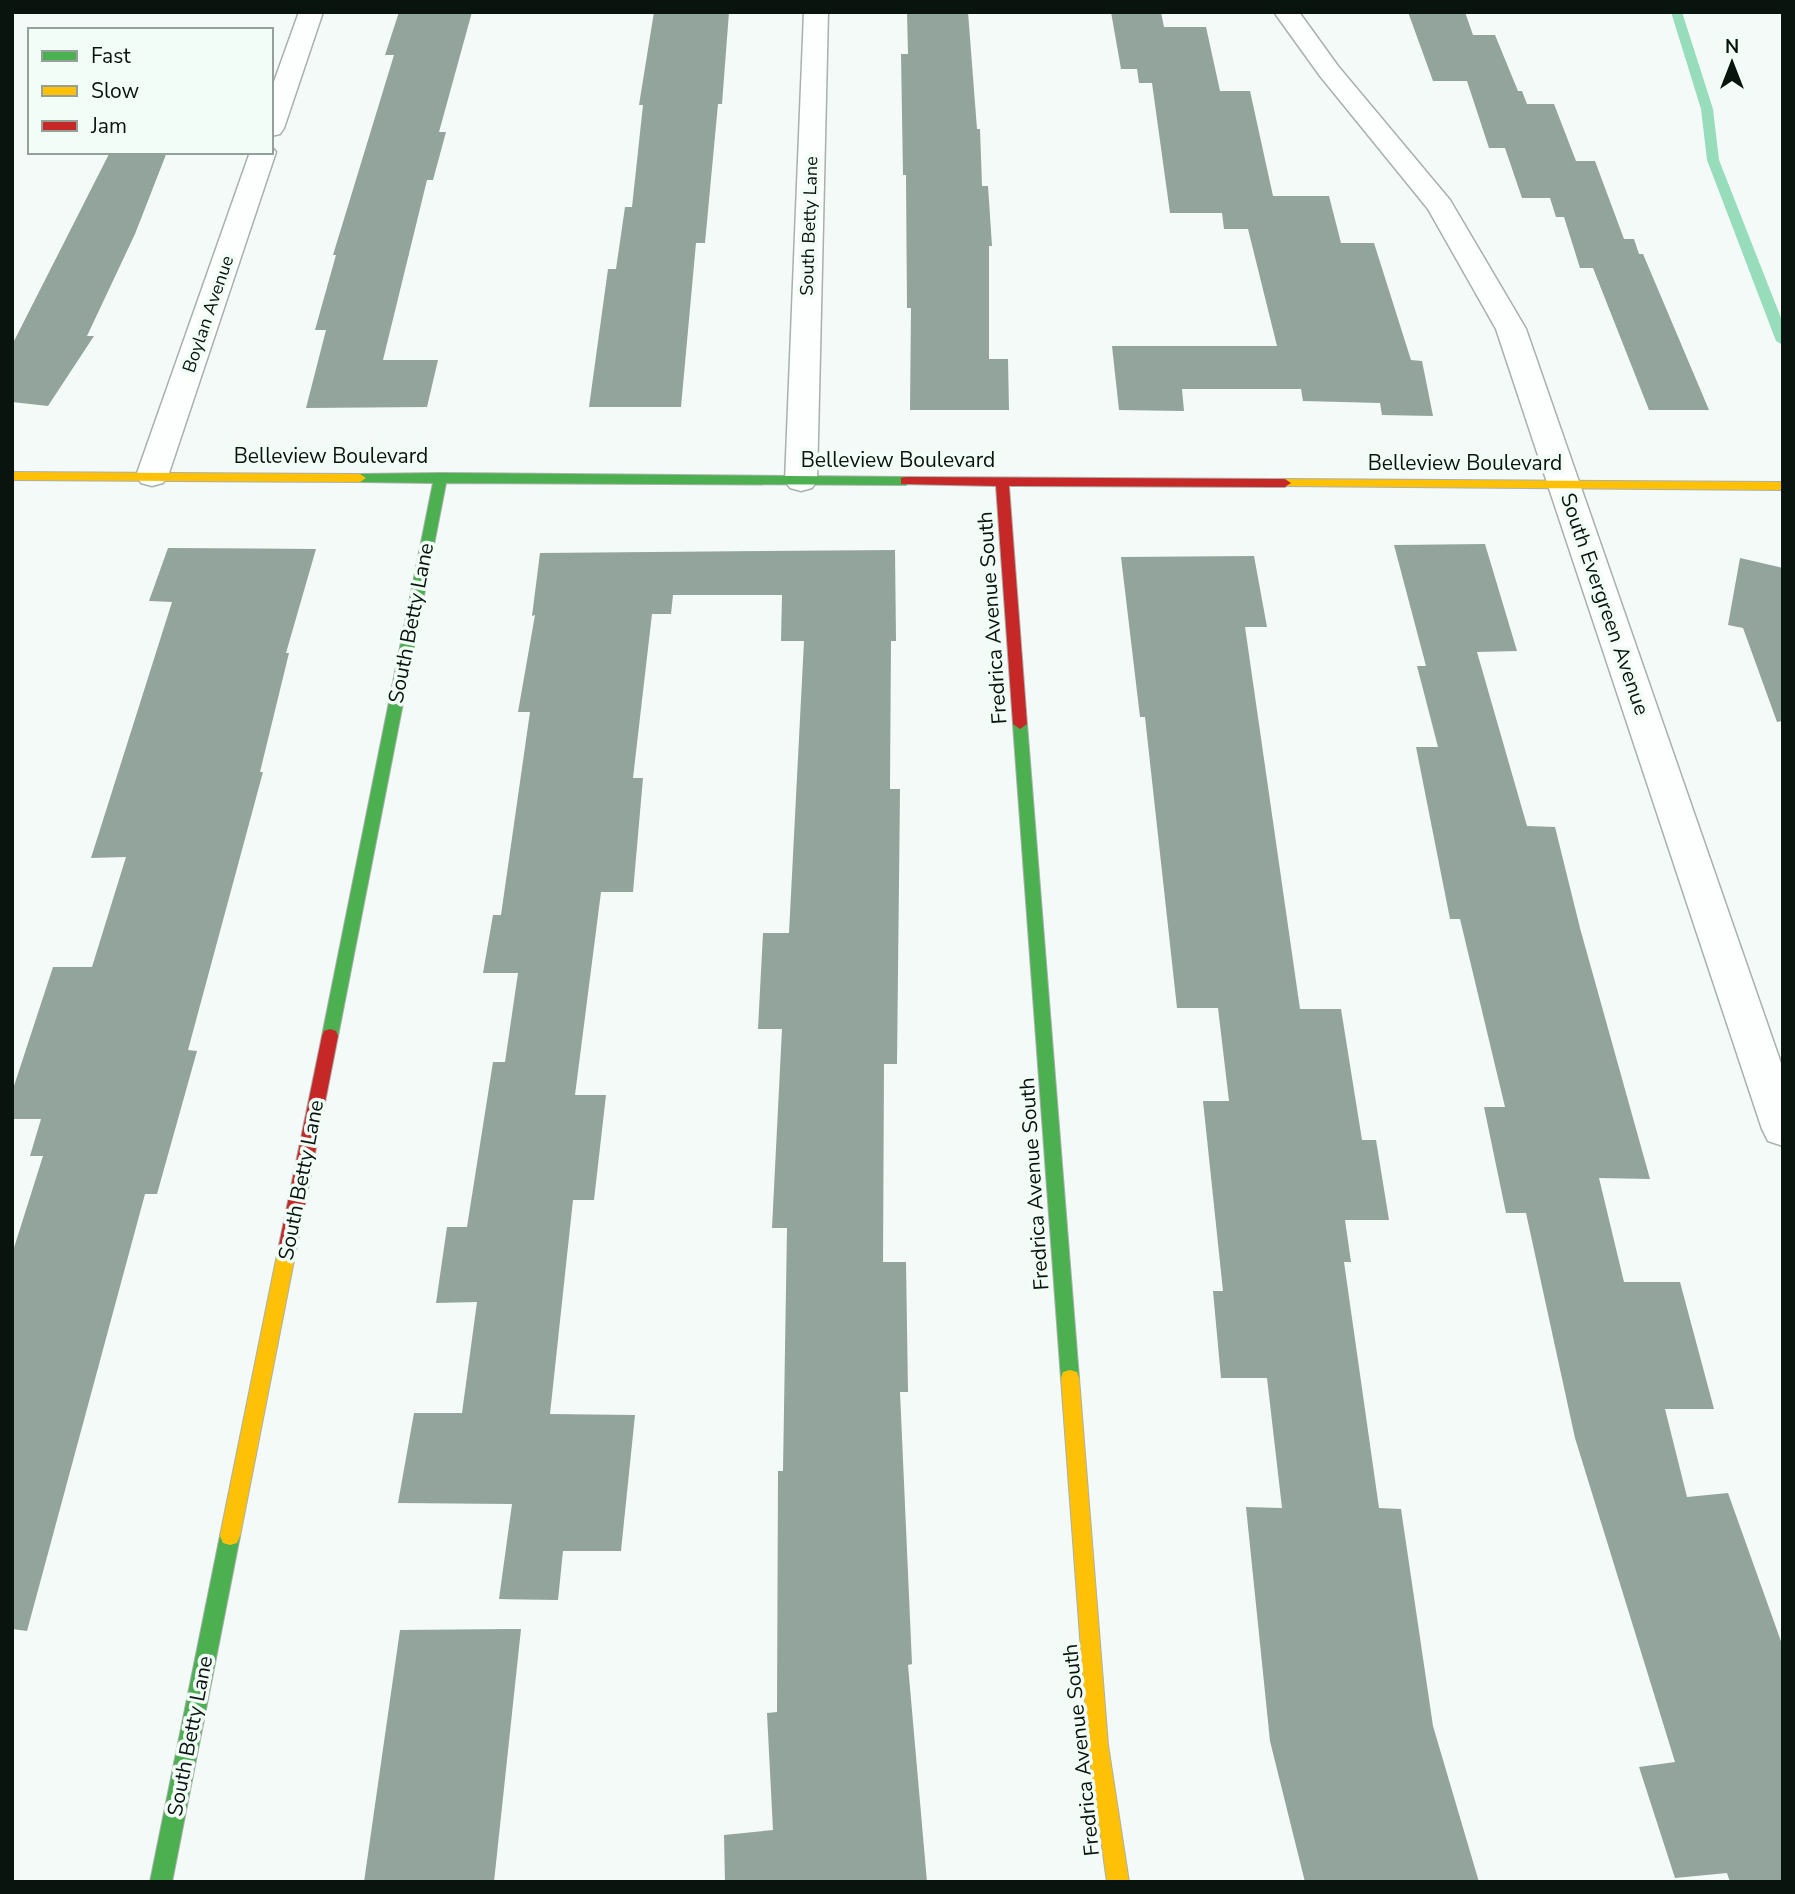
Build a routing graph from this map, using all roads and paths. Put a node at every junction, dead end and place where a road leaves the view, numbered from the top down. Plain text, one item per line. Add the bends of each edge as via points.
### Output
1 (311, 12) edge
2 (816, 12) edge
3 (1286, 12) edge
4 (273, 122) edge
5 (262, 154) edge
6 (12, 476) edge
7 (152, 476) junction
8 (441, 477) junction
9 (800, 481) junction
10 (1003, 482) junction
11 (1564, 484) junction
12 (1783, 486) edge
13 (1783, 1129) edge
14 (161, 1882) edge
15 (1118, 1882) edge

1 - 4 street
2 - 9 street, South Betty Lane
3 - 11 street, South Evergreen Avenue via 1440,206 1511,329
5 - 7 street, Boylan Avenue
6 - 7 street, Belleview Boulevard
7 - 8 street, Belleview Boulevard
8 - 9 street, Belleview Boulevard
8 - 14 street, South Betty Lane
9 - 10 street, Belleview Boulevard
10 - 11 street, Belleview Boulevard
10 - 15 street, Fredrica Avenue South via 1098,1745
11 - 12 street, Belleview Boulevard
11 - 13 street, South Evergreen Avenue

